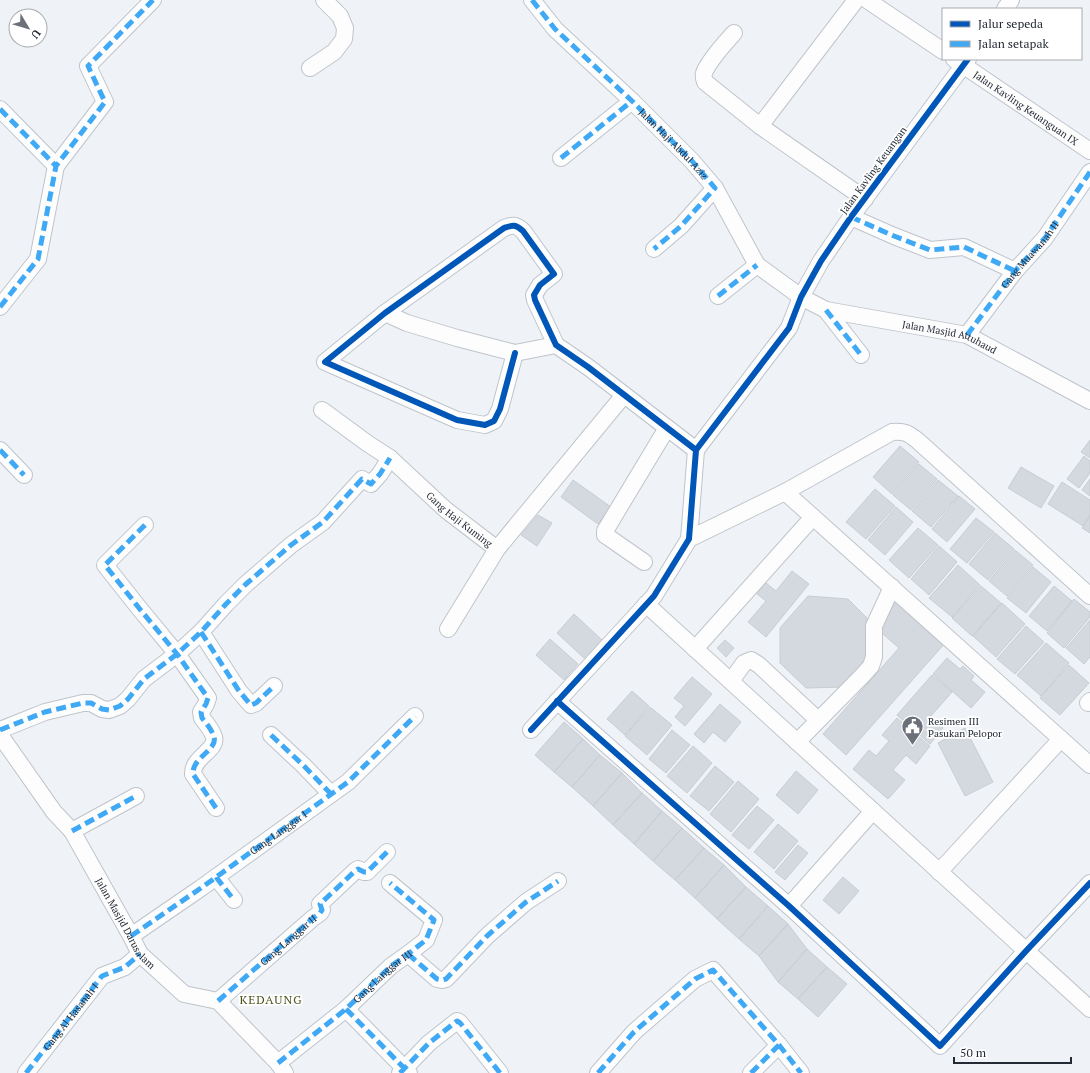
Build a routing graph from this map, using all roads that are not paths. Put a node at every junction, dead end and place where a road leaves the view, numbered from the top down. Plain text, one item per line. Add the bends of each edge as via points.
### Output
1 (154, 0) edge
2 (324, 0) edge
3 (532, 0) edge
4 (856, 0) edge
5 (867, 0) edge
6 (734, 33) dead end
7 (942, 50) edge
8 (962, 61) edge
9 (310, 68) dead end
10 (632, 101) junction
11 (0, 109) edge
12 (760, 126) junction
13 (1090, 151) edge
14 (561, 158) dead end
15 (56, 166) junction
16 (1090, 172) edge
17 (716, 188) junction
18 (865, 199) junction
19 (851, 217) junction
20 (654, 249) dead end
21 (757, 264) junction
22 (1015, 271) junction
23 (718, 296) dead end
24 (801, 297) junction
25 (0, 307) edge
26 (826, 310) junction
27 (385, 313) junction
28 (967, 335) junction
29 (556, 345) junction
30 (515, 353) junction
31 (861, 355) dead end
32 (624, 395) junction
33 (1090, 401) edge
34 (322, 410) dead end
35 (667, 428) junction
36 (0, 450) edge
37 (696, 450) junction
38 (390, 458) junction
39 (24, 475) dead end
40 (785, 492) junction
41 (813, 517) junction
42 (145, 525) dead end
43 (689, 539) junction
44 (497, 549) junction
45 (644, 562) dead end
46 (892, 587) junction
47 (1090, 596) edge
48 (646, 604) junction
49 (448, 629) dead end
50 (201, 632) junction
51 (695, 649) junction
52 (177, 654) junction
53 (731, 681) junction
54 (274, 686) dead end
55 (557, 701) junction
56 (415, 716) dead end
57 (818, 720) junction
58 (0, 730) edge
59 (531, 730) dead end
60 (0, 734) edge
61 (271, 734) dead end
62 (1061, 739) junction
63 (796, 742) junction
64 (1090, 765) edge
65 (332, 794) junction
66 (136, 796) dead end
67 (216, 808) dead end
68 (873, 811) junction
69 (72, 831) junction
70 (387, 852) dead end
71 (939, 872) junction
72 (216, 877) junction
73 (558, 881) dead end
74 (390, 883) dead end
75 (1090, 883) edge
76 (234, 900) dead end
77 (789, 906) junction
78 (131, 936) junction
79 (1026, 951) junction
80 (140, 954) junction
81 (408, 954) junction
82 (218, 1001) junction
83 (346, 1008) junction
84 (1090, 1009) edge
85 (779, 1045) junction
86 (282, 1068) edge
87 (404, 1071) edge
88 (26, 1073) edge
89 (500, 1073) edge
90 (598, 1073) edge
91 (750, 1073) edge
92 (801, 1073) edge

1 - 15 street via 88,66 105,102
2 - 9 street via 340,16 345,28 344,39 334,52
3 - 10 street, Jalan Haji Abdul Aziz via 555,29
4 - 12 street
5 - 7 street
6 - 12 street via 705,71 704,80
8 - 13 street, Jalan Kavling Keuanguan IX
8 - 18 street, Jalan Kavling Keuangan
10 - 14 street
10 - 17 street, Jalan Haji Abdul Aziz
11 - 15 street
12 - 18 street
15 - 25 street via 38,259
16 - 22 street, Gang Muawanah II via 1046,238
17 - 20 street
17 - 21 street, Jalan Haji Abdul Aziz
18 - 19 street, Jalan Kavling Keuangan
19 - 22 street via 930,250 964,247
19 - 24 street, Jalan Kavling Keuangan via 821,261
21 - 23 street
21 - 24 street, Jalan Haji Abdul Aziz
22 - 28 street, Gang Muawanah II
24 - 26 street, Jalan Masjid Attuhaud
24 - 37 street, Jalan Kavling Keuangan via 789,328
26 - 28 street, Jalan Masjid Attuhaud
26 - 31 street
27 - 29 street via 504,228 513,225 523,231 554,274 540,285 534,294
27 - 30 street via 407,323
27 - 30 street via 325,362 457,420 485,425 494,421 500,409
28 - 33 street, Jalan Masjid Attuhaud
29 - 30 street
29 - 32 street
32 - 35 street
32 - 44 street, Gang Haji Kuming
34 - 38 street, Gang Haji Kuming
35 - 37 street
35 - 45 street via 605,531 608,538
36 - 39 street
37 - 43 street
38 - 44 street, Gang Haji Kuming via 446,510
38 - 50 street via 371,484 362,479 323,522 291,545 246,584
40 - 41 street
40 - 43 street
40 - 47 street via 892,432 908,433
41 - 46 street
41 - 51 street
42 - 52 street via 105,565
43 - 48 street via 654,596
44 - 49 street
46 - 57 street via 874,626 874,657 871,666
46 - 62 street
48 - 51 street
48 - 55 street
50 - 52 street
50 - 54 street via 251,705
51 - 53 street
52 - 58 street via 144,679 120,706 109,710 91,703 83,703 45,712
52 - 67 street via 208,698 201,714 214,735 214,745 192,769
53 - 57 street via 744,664 751,660
53 - 63 street
55 - 59 street
55 - 77 street
56 - 65 street, Gang Langgar I via 348,782
57 - 63 street
60 - 69 street, Jalan Masjid Darusalam via 54,812
61 - 65 street
62 - 64 street
62 - 71 street
63 - 68 street
65 - 72 street, Gang Langgar I
66 - 69 street
68 - 71 street
68 - 77 street
69 - 78 street, Jalan Masjid Darusalam
70 - 82 street, Gang Langgar II via 367,872 355,871 320,904 320,913
71 - 79 street
72 - 76 street
72 - 78 street, Gang Langgar I
73 - 81 street via 526,902 487,936 446,979 437,979
74 - 81 street, Gang Langgar III via 434,920 426,940
75 - 79 street
77 - 79 street via 940,1046
78 - 80 street, Jalan Masjid Darusalam
79 - 84 street
80 - 82 street, Jalan Masjid Darusalam via 184,994
80 - 88 street, Gang Al Hasanah I via 125,967 102,976
81 - 83 street, Gang Langgar III via 391,966
82 - 86 street
83 - 86 street, Gang Langgar III
83 - 87 street
85 - 90 street via 713,970 694,979 634,1032
85 - 91 street
85 - 92 street
87 - 89 street via 429,1043 457,1021

